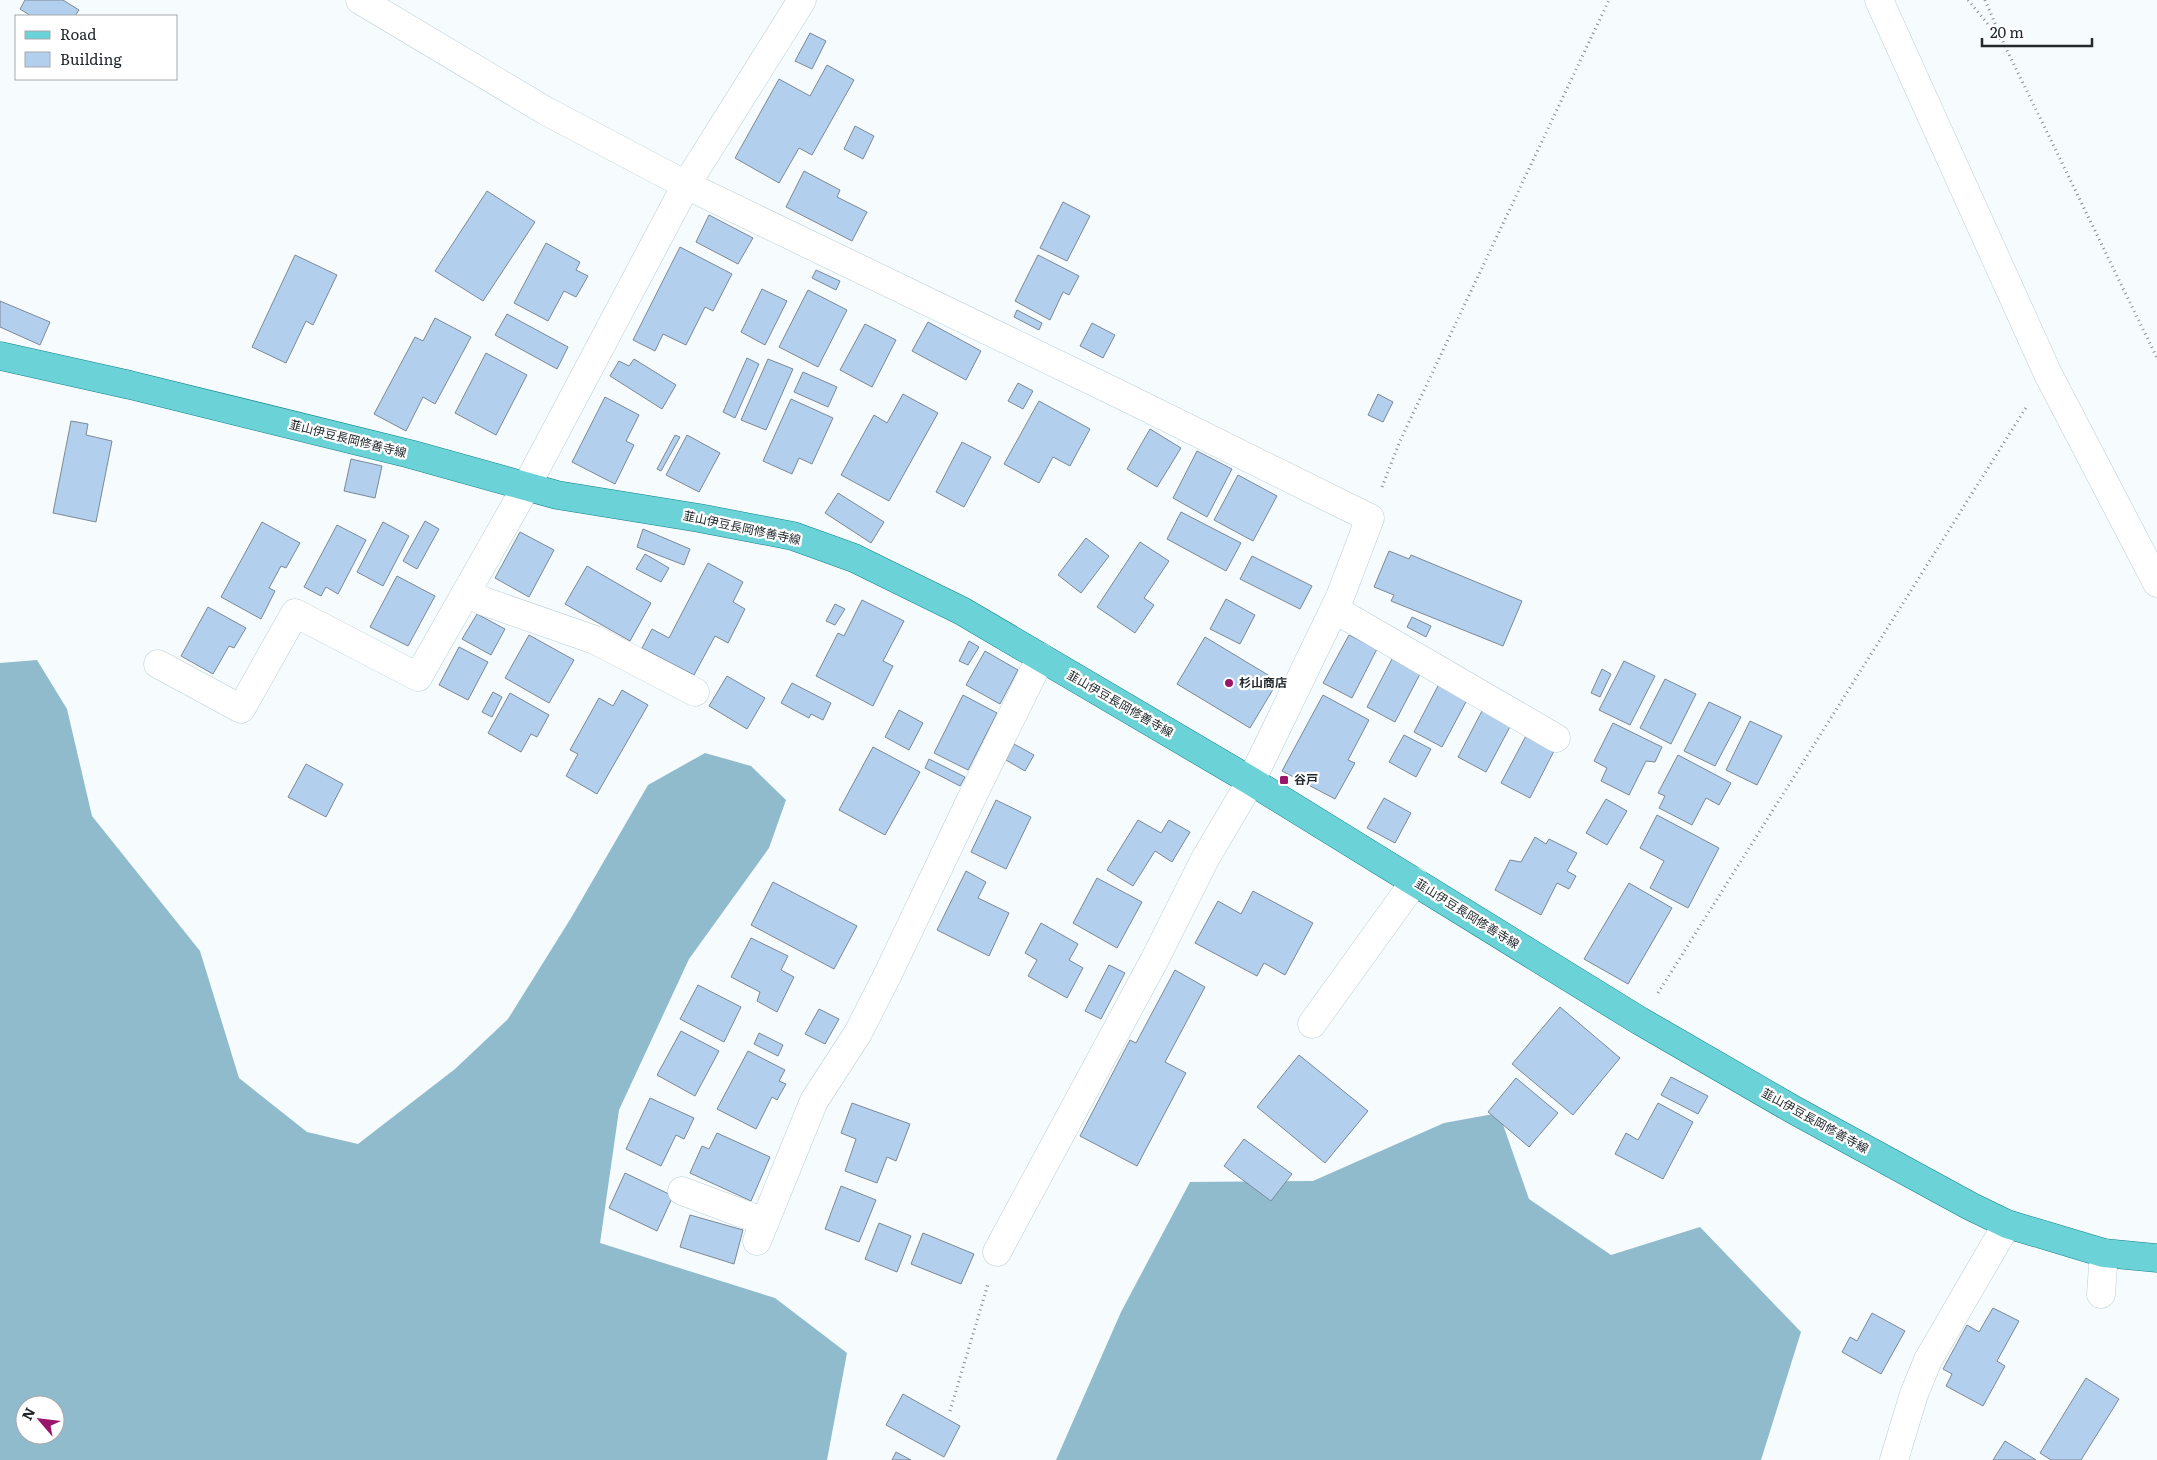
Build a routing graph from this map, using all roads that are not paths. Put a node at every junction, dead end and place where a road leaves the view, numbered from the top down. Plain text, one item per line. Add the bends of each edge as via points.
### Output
1 (360, 0) edge
2 (802, 0) edge
3 (1878, 0) edge
4 (686, 185) junction
5 (0, 356) edge
6 (526, 488) junction
7 (2157, 583) edge
8 (466, 593) junction
9 (1334, 609) junction
10 (1041, 657) junction
11 (158, 664) dead end
12 (695, 692) dead end
13 (1556, 738) dead end
14 (1251, 781) junction
15 (1415, 882) junction
16 (1312, 1024) dead end
17 (682, 1191) dead end
18 (2008, 1224) junction
19 (997, 1252) road end
20 (2104, 1253) junction
21 (2157, 1258) edge
22 (2101, 1294) dead end
23 (1894, 1460) edge

1 - 4 street via 546,111
2 - 4 street
3 - 7 street via 2048,374
4 - 6 street
4 - 9 street via 1370,518
5 - 6 main road, 韮山伊豆長岡修善寺線 via 410,454
6 - 8 street
6 - 10 main road, 韮山伊豆長岡修善寺線 via 793,536 879,570 962,611
8 - 11 street via 418,677 295,613 240,709
8 - 12 street via 594,640
9 - 13 street
9 - 14 street
10 - 14 main road, 韮山伊豆長岡修善寺線
10 - 17 street via 858,1033 814,1101 761,1232
14 - 15 main road, 韮山伊豆長岡修善寺線
14 - 19 street via 1205,859 1156,958
15 - 16 street
15 - 18 main road, 韮山伊豆長岡修善寺線 via 1640,1021 1794,1110
18 - 20 main road, 韮山伊豆長岡修善寺線
18 - 23 street via 1928,1360
20 - 21 main road, 韮山伊豆長岡修善寺線
20 - 22 street

